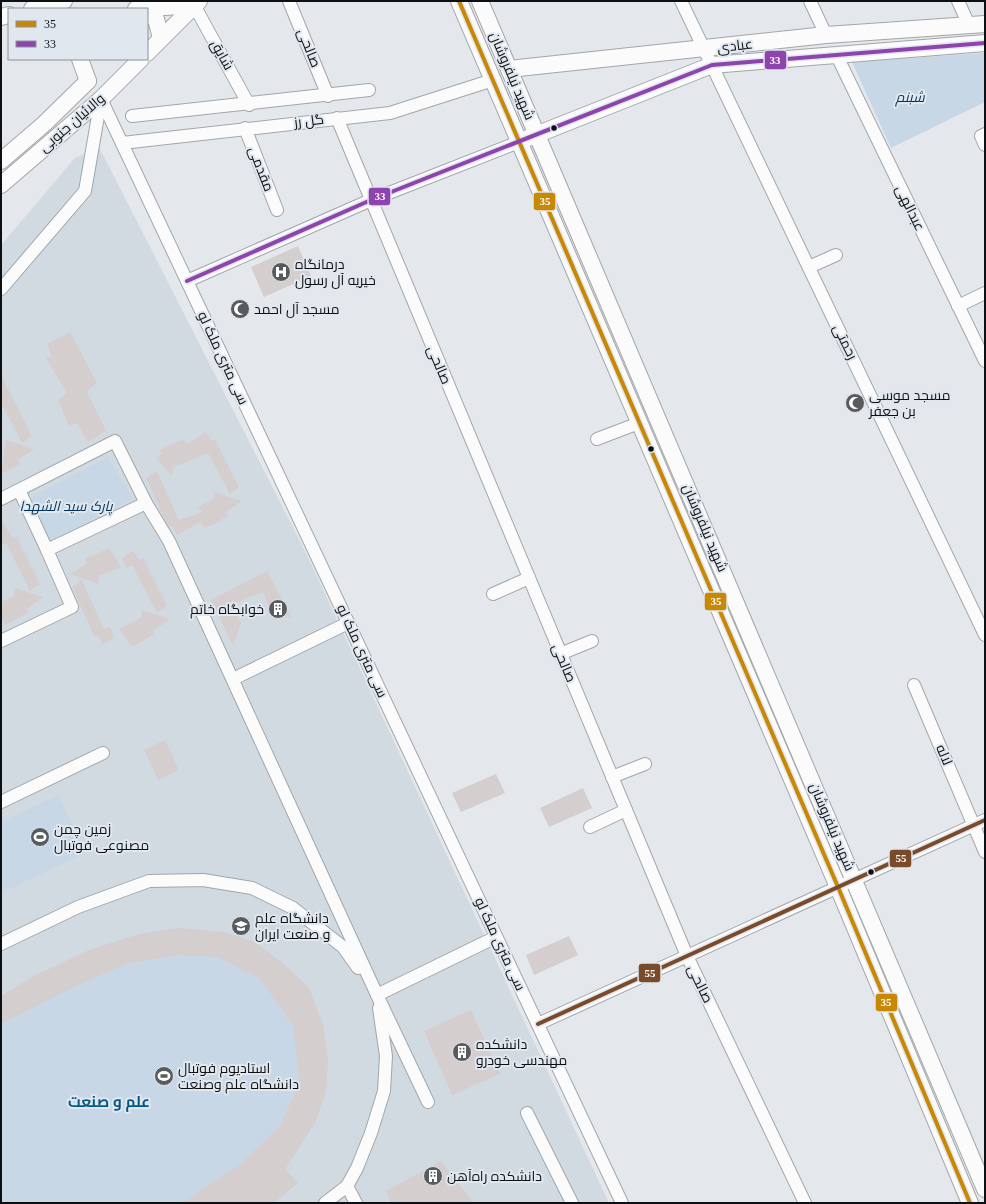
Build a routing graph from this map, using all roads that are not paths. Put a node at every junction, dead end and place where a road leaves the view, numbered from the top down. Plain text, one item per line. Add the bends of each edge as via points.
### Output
1 (289, 1) edge
2 (459, 1) edge
3 (480, 1) edge
4 (681, 1) edge
5 (810, 1) edge
6 (958, 1) edge
7 (196, 3) edge
8 (56, 5) edge
9 (38, 8) edge
10 (146, 8) edge
11 (148, 15) edge
12 (985, 24) edge
13 (969, 25) junction
14 (826, 35) junction
15 (161, 38) junction
16 (985, 43) edge
17 (704, 50) junction
18 (148, 52) edge
19 (836, 54) junction
20 (80, 60) edge
21 (86, 60) edge
22 (140, 60) edge
23 (712, 65) junction
24 (508, 69) junction
25 (493, 80) junction
26 (88, 81) junction
27 (369, 90) dead end
28 (328, 96) junction
29 (101, 99) junction
30 (249, 105) junction
31 (132, 116) dead end
32 (337, 118) junction
33 (245, 128) junction
34 (537, 134) junction
35 (985, 134) edge
36 (519, 142) junction
37 (122, 143) junction
38 (985, 145) edge
39 (1, 161) edge
40 (1, 186) edge
41 (371, 200) junction
42 (277, 210) dead end
43 (836, 256) dead end
44 (809, 267) junction
45 (187, 281) junction
46 (1, 288) edge
47 (985, 293) edge
48 (958, 306) junction
49 (985, 361) edge
50 (639, 423) junction
51 (597, 439) dead end
52 (19, 490) junction
53 (1, 499) edge
54 (146, 503) junction
55 (47, 550) junction
56 (529, 578) junction
57 (493, 594) dead end
58 (348, 623) junction
59 (985, 635) edge
60 (1, 641) edge
61 (592, 641) dead end
62 (560, 654) junction
63 (233, 679) junction
64 (914, 685) dead end
65 (103, 753) dead end
66 (645, 764) dead end
67 (612, 777) junction
68 (1, 802) edge
69 (626, 810) junction
70 (985, 820) edge
71 (973, 825) junction
72 (590, 827) dead end
73 (985, 852) edge
74 (854, 880) junction
75 (838, 887) junction
76 (496, 937) junction
77 (1, 944) edge
78 (687, 956) junction
79 (376, 994) junction
80 (538, 1024) junction
81 (428, 1102) dead end
82 (527, 1113) dead end
83 (347, 1186) junction
84 (985, 1189) edge
85 (326, 1203) edge
86 (356, 1203) edge
87 (572, 1203) edge
88 (622, 1203) edge
89 (806, 1203) edge
90 (970, 1203) edge

1 - 28 street, صالحی
2 - 25 main road, شهید نیلفروشان
3 - 24 main road, شهید نیلفروشان
4 - 17 street, رحمتی
5 - 14 street
6 - 13 street
7 - 10 main road
7 - 15 main road
7 - 30 street, شایق
8 - 9 main road
11 - 15 main road via 156,19
12 - 13 main road, عبادی
13 - 14 main road, عبادی
14 - 17 main road, عبادی
15 - 18 main road
16 - 19 main road, عبادی
17 - 23 street, رحمتی
17 - 24 main road, عبادی
19 - 23 main road, عبادی
19 - 48 street, عبدالهی
20 - 26 main road
21 - 26 main road
22 - 29 main road, والائیان جنوبی
23 - 34 main road, عبادی
23 - 44 street, رحمتی
24 - 34 main road, شهید نیلفروشان
25 - 32 street, گل رز via 390,113
25 - 36 main road, شهید نیلفروشان
26 - 39 main road, والائیان جنوبی
27 - 28 street, گل رز
28 - 30 street, گل رز
29 - 37 street, سی متری ملک لو
29 - 40 main road, والائیان جنوبی
29 - 46 street via 85,191
30 - 31 street, گل رز
32 - 33 street, گل رز
32 - 41 street, صالحی
33 - 37 street, گل رز
33 - 42 street, مقدمی
34 - 36 main road, عبادی
34 - 74 main road, شهید نیلفروشان
35 - 38 street via 981,136
36 - 41 street
36 - 50 main road, شهید نیلفروشان
37 - 45 street, سی متری ملک لو
41 - 45 street
41 - 56 street, صالحی
43 - 44 street
44 - 59 street, رحمتی
45 - 58 street, سی متری ملک لو
47 - 48 street
48 - 49 street, عبدالهی
50 - 51 street
50 - 75 main road, شهید نیلفروشان
52 - 53 street
52 - 54 street via 115,441
52 - 55 street
54 - 55 street
54 - 63 street via 169,542
55 - 60 street via 72,607
56 - 57 street
56 - 62 street, صالحی
58 - 63 street
58 - 76 street, سی متری ملک لو
61 - 62 street
62 - 67 street, صالحی
63 - 79 street
64 - 71 street, لاله
65 - 68 street
66 - 67 street
67 - 69 street, صالحی
69 - 72 street
69 - 78 street, صالحی
70 - 71 street
71 - 73 street, لاله
71 - 74 street
74 - 75 street
74 - 84 main road, شهید نیلفروشان
75 - 78 street
75 - 90 main road, شهید نیلفروشان
76 - 79 street
76 - 80 street, سی متری ملک لو
77 - 79 street via 78,907 149,881 203,880 252,888 293,908 343,946
78 - 80 street
78 - 89 street, صالحی
79 - 81 street
79 - 83 street via 386,1056 384,1091 371,1133
80 - 88 street, سی متری ملک لو
82 - 87 street
83 - 85 street
83 - 86 street

